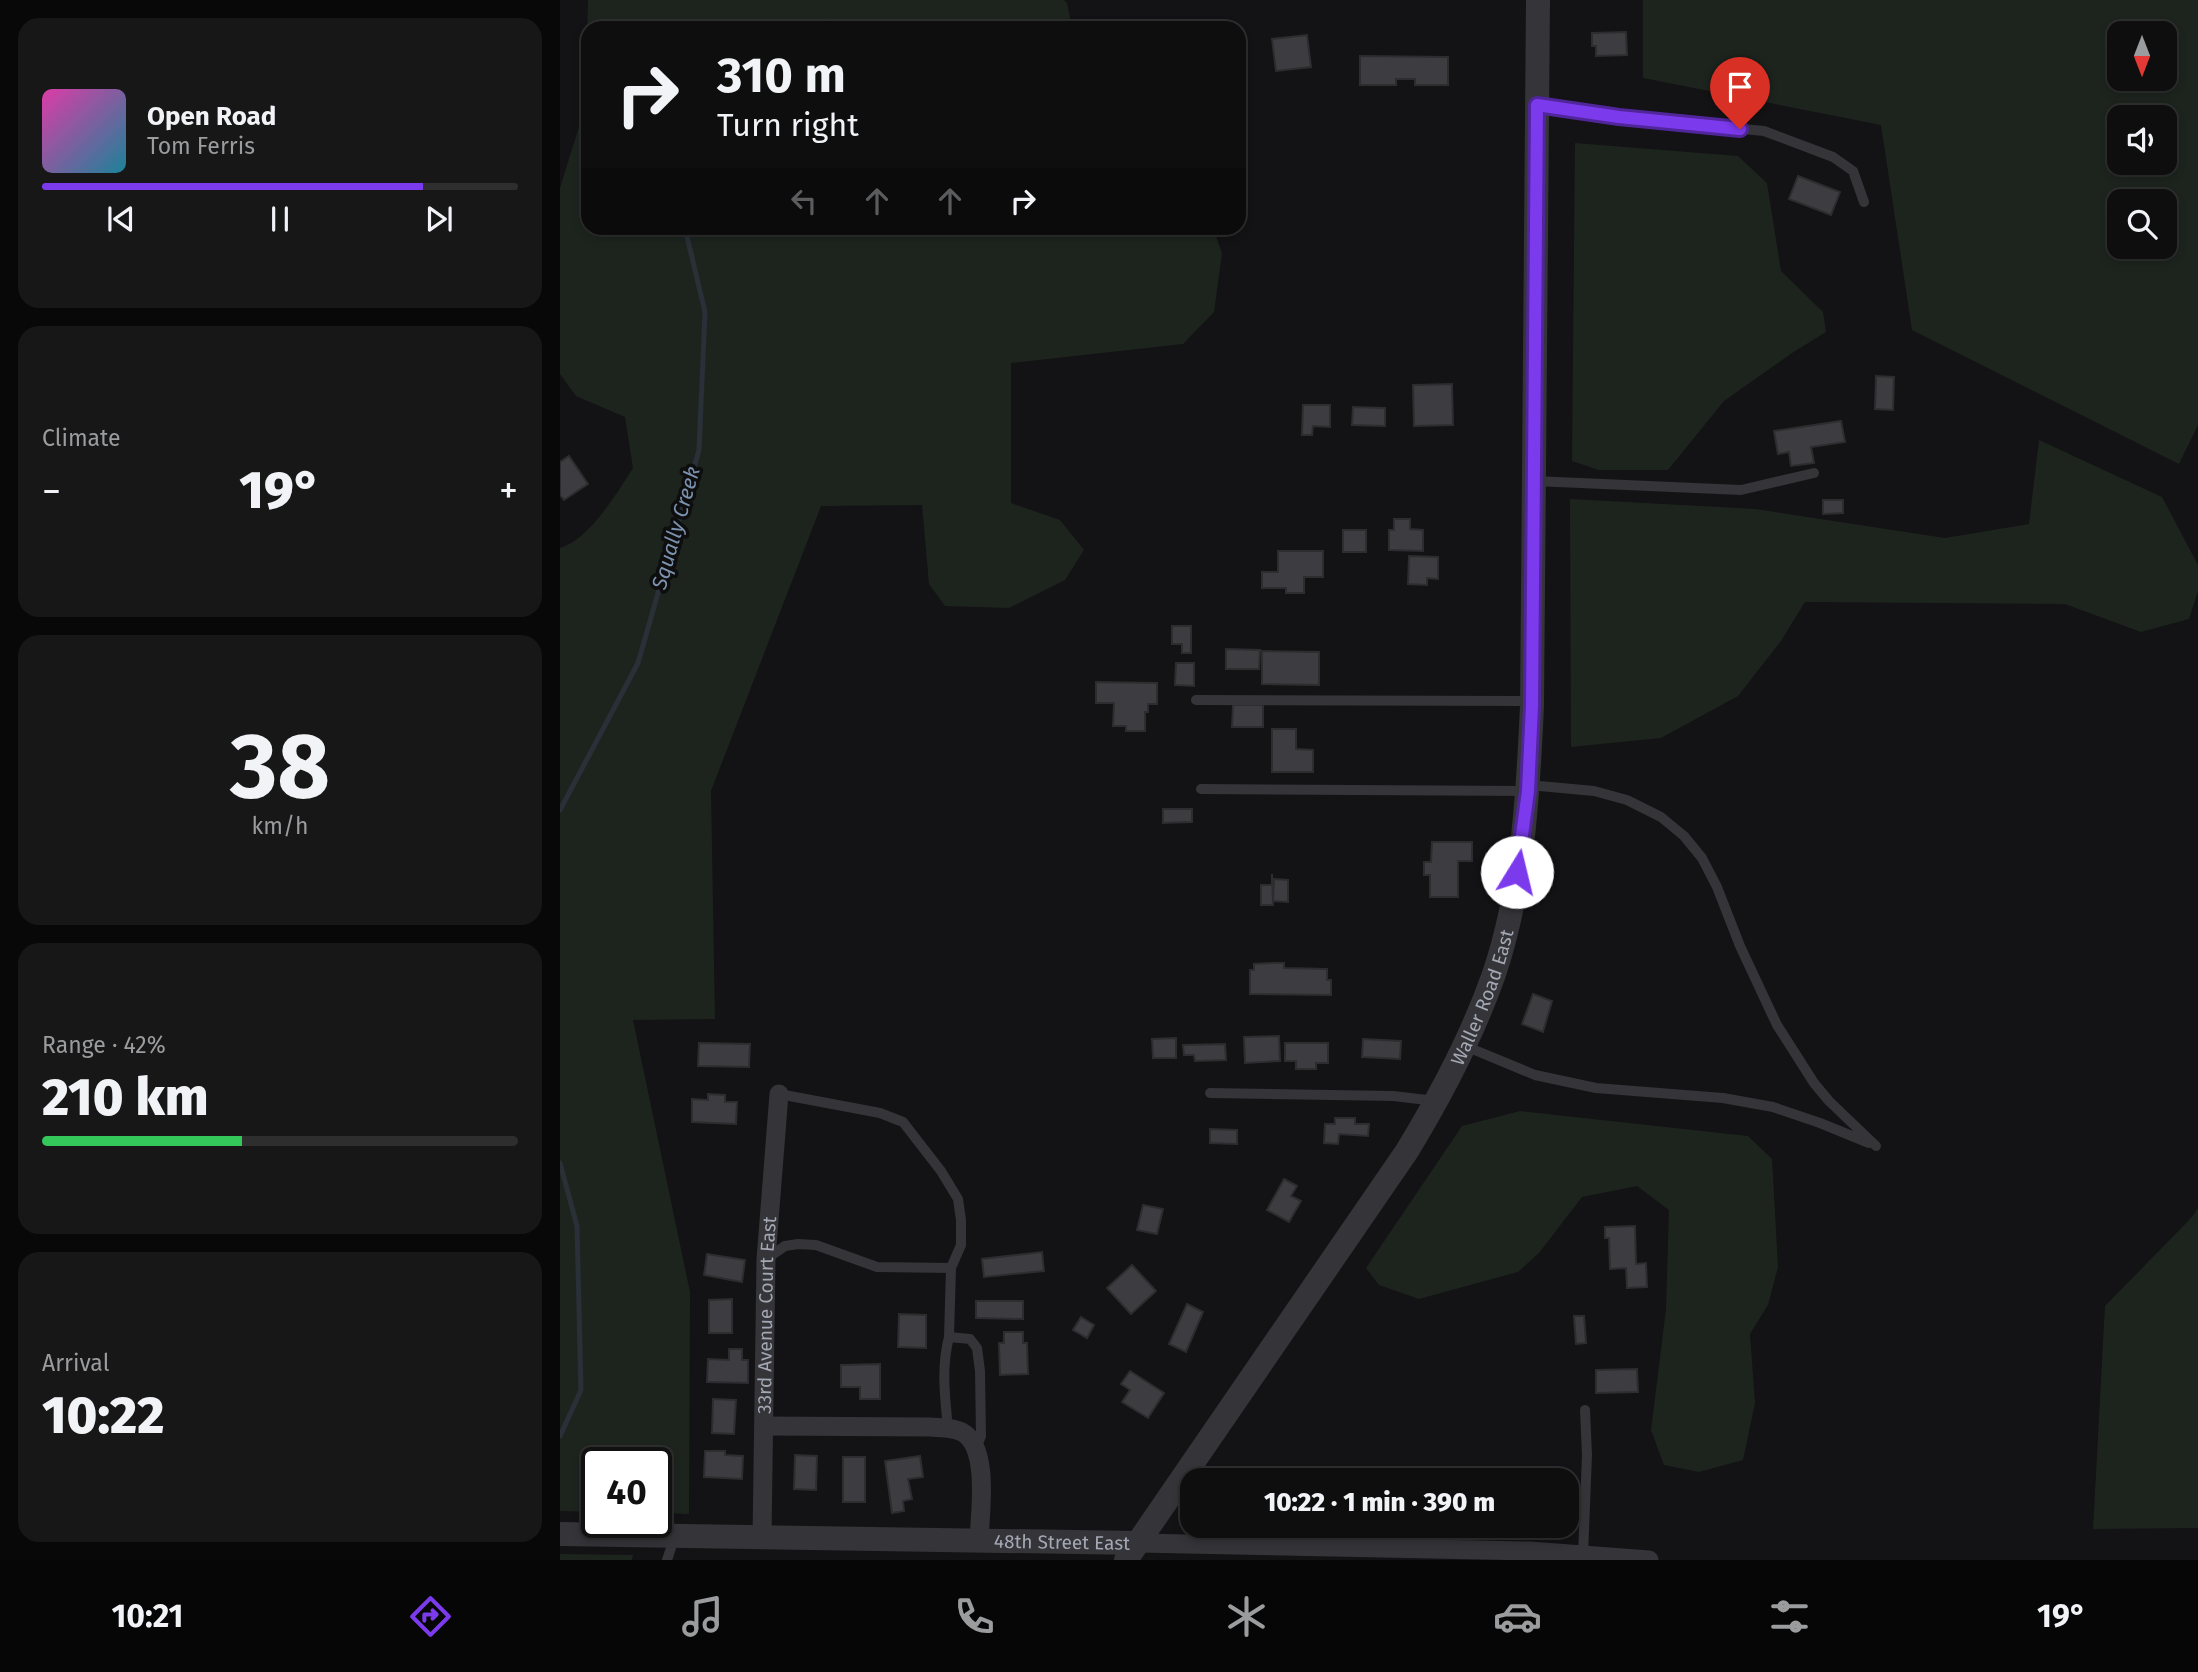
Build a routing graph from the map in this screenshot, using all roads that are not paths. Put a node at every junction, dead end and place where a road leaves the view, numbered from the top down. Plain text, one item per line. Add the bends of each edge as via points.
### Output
1 (1538, 0) edge
2 (1537, 105) junction
3 (1864, 202) dead end
4 (1814, 473) dead end
5 (1534, 481) junction
6 (1196, 700) dead end
7 (1532, 701) junction
8 (1528, 788) junction
9 (1201, 789) dead end
10 (1464, 1046) junction
11 (1210, 1093) dead end
12 (779, 1094) joint
13 (1436, 1101) junction
14 (766, 1259) junction
15 (951, 1268) junction
16 (949, 1337) junction
17 (1585, 1410) dead end
18 (764, 1426) junction
19 (947, 1429) junction
20 (973, 1443) junction
21 (560, 1534) edge
22 (581, 1534) edge
23 (672, 1535) edge
24 (762, 1537) junction
25 (666, 1538) edge
26 (979, 1540) junction
27 (1132, 1551) edge
28 (1583, 1555) junction
29 (667, 1560) edge
30 (1649, 1560) edge

1 - 2 street, Waller Road East
2 - 3 lane via 1764,131 1833,157 1853,171
2 - 5 street, Waller Road East
4 - 5 lane via 1741,490
5 - 7 street, Waller Road East
6 - 7 lane
7 - 8 street, Waller Road East
8 - 9 lane
8 - 10 street, Waller Road East via 1510,909 1494,972
8 - 10 lane via 1594,791 1627,800 1661,817 1684,836 1717,887 1777,1025 1821,1092 1876,1146 1773,1107 1596,1087 1535,1075
10 - 13 street, Waller Road East
11 - 13 lane
12 - 14 street, 33rd Avenue Court East
12 - 15 lane via 880,1113 903,1122 958,1199 961,1245
13 - 27 street, Waller Road East via 1407,1151
14 - 15 lane via 785,1246 798,1244 816,1245 877,1267
14 - 18 street, 33rd Avenue Court East
15 - 16 lane
16 - 19 lane via 943,1371
16 - 20 lane via 970,1339 977,1348 981,1436
17 - 28 lane
18 - 19 street
18 - 24 street, 33rd Avenue Court East
19 - 20 street via 962,1433
20 - 26 street via 980,1472
21 - 22 street, 48th Street East
23 - 24 street, 48th Street East
24 - 26 street, 48th Street East
25 - 29 lane via 671,1549
26 - 27 street, 48th Street East
27 - 28 street, 48th Street East via 1464,1549
28 - 30 street, 48th Street East

